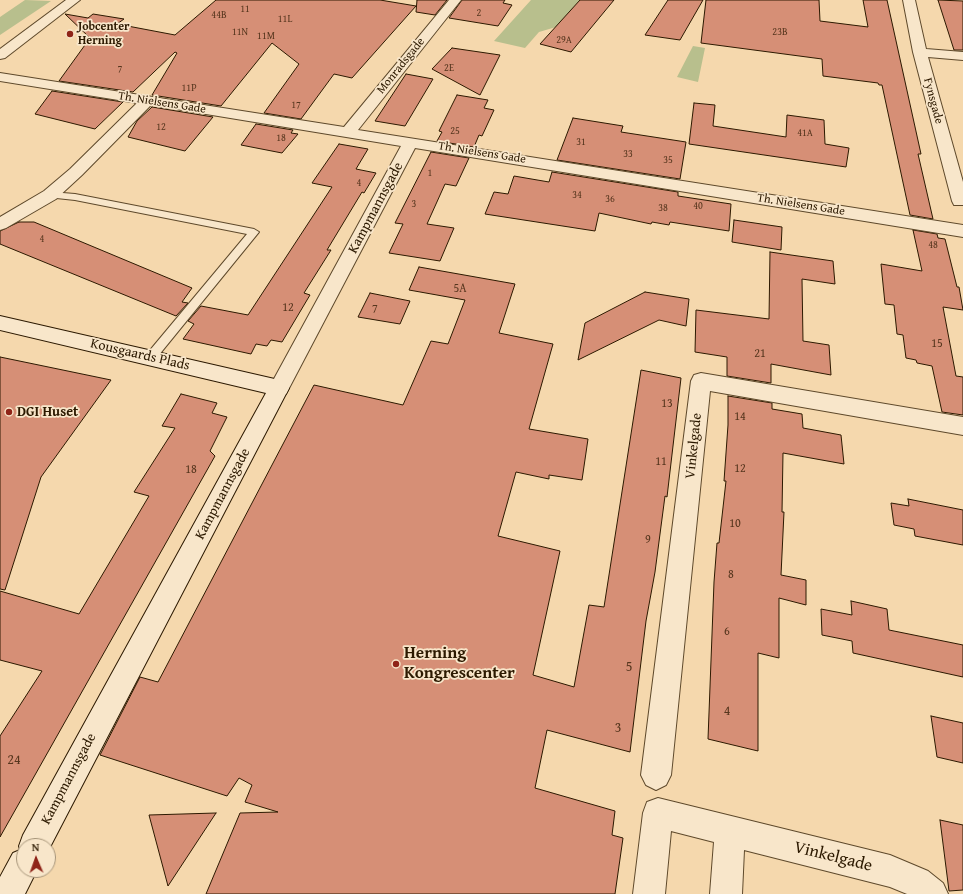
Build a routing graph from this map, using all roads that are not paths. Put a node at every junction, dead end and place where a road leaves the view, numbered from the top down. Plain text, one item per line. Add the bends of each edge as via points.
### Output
1 (74, 0) edge
2 (455, 0) edge
3 (909, 0) edge
4 (920, 52) junction
5 (0, 55) edge
6 (963, 56) edge
7 (0, 76) edge
8 (147, 101) junction
9 (347, 133) junction
10 (411, 142) junction
11 (50, 195) junction
12 (960, 202) dead end
13 (0, 224) edge
14 (963, 231) edge
15 (0, 323) edge
16 (150, 358) junction
17 (279, 388) junction
18 (963, 426) edge
19 (656, 775) dead end
20 (730, 832) junction
21 (38, 838) edge
22 (17, 878) edge
23 (8, 894) edge
24 (650, 894) edge
25 (726, 894) edge
26 (932, 894) edge

1 - 5 street
2 - 9 street, Monradsgade
3 - 4 street, Fynsgade
4 - 6 street
4 - 12 street, Fynsgade
7 - 8 street, Th. Nielsens Gade
8 - 9 street, Th. Nielsens Gade
8 - 11 street
9 - 10 street, Th. Nielsens Gade
10 - 14 street, Th. Nielsens Gade
10 - 17 street, Kampmannsgade
11 - 13 street
11 - 16 lane via 75,197 254,232
15 - 16 street, Kousgaards Plads
16 - 17 street, Kousgaards Plads
17 - 21 street, Kampmannsgade
18 - 19 street, Vinkelgade via 701,381
20 - 24 street, Vinkelgade via 658,813
20 - 25 street
20 - 26 street, Vinkelgade via 890,871 917,882
22 - 23 street

